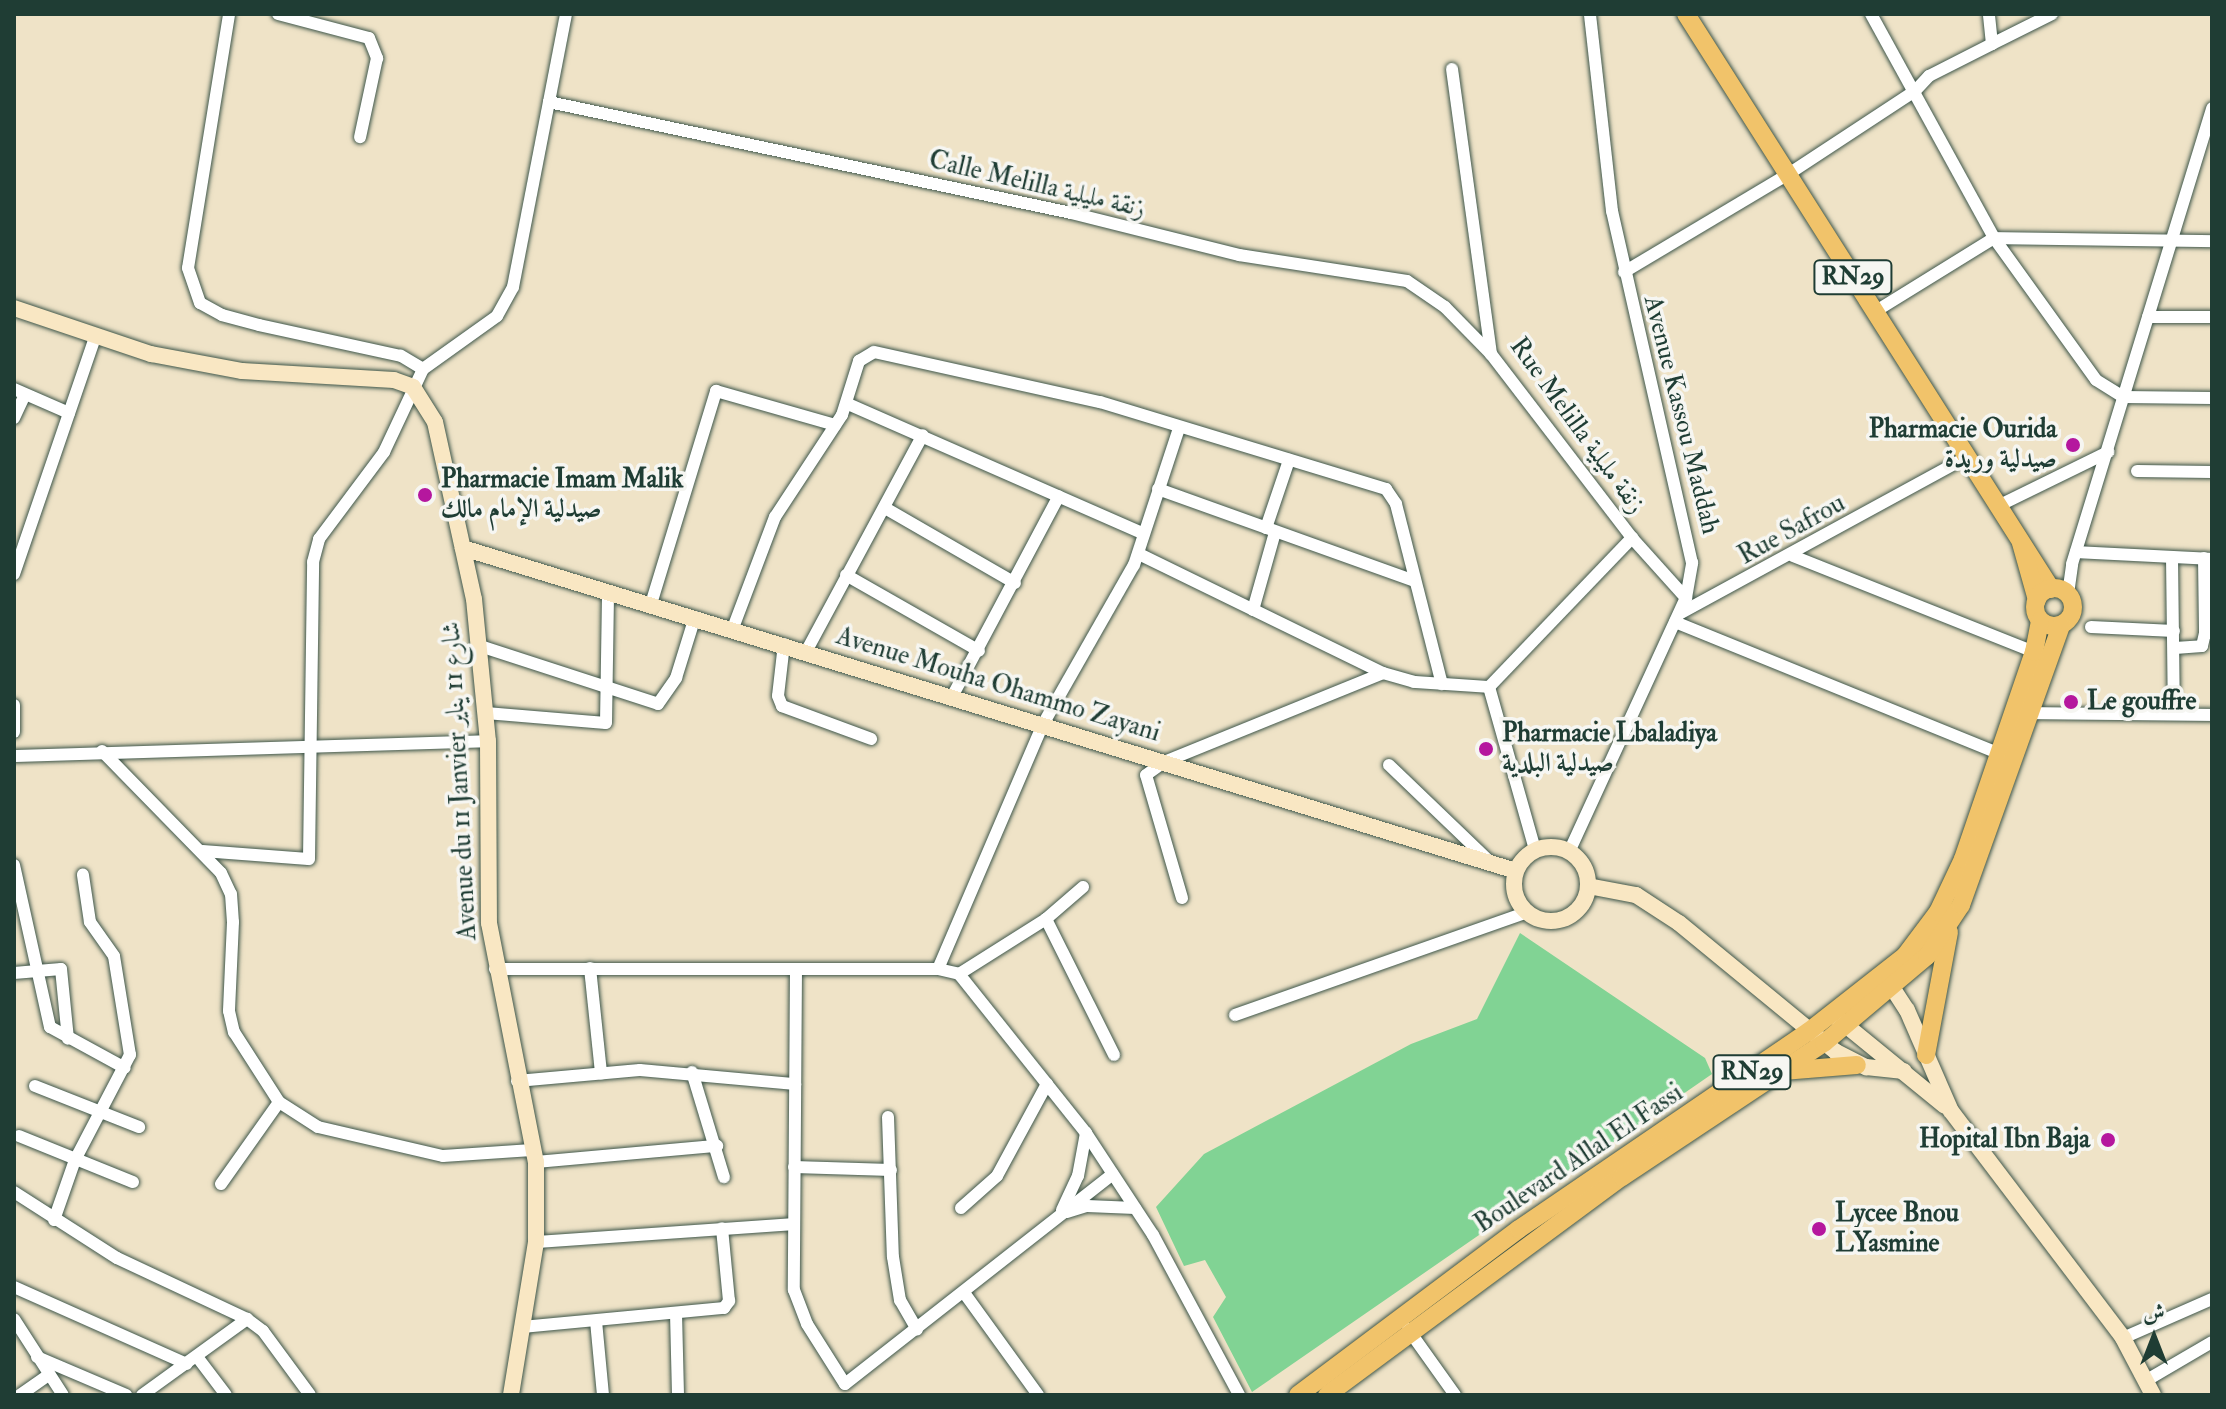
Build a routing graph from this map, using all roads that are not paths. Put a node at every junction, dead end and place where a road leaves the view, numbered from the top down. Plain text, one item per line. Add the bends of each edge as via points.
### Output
1 (229, 14) edge
2 (278, 14) edge
3 (566, 14) edge
4 (1590, 14) edge
5 (1686, 14) edge
6 (1989, 14) edge
7 (2052, 14) edge
8 (300, 16) edge
9 (1875, 16) edge
10 (1992, 44) junction
11 (1452, 69) dead end
12 (1915, 91) junction
13 (549, 102) junction
14 (2212, 108) edge
15 (360, 137) dead end
16 (1787, 175) junction
17 (1994, 238) junction
18 (2172, 240) junction
19 (2212, 241) edge
20 (1624, 272) junction
21 (14, 308) edge
22 (1876, 311) junction
23 (2148, 317) junction
24 (2212, 317) edge
25 (95, 337) junction
26 (1491, 354) junction
27 (423, 369) junction
28 (413, 387) junction
29 (20, 392) edge
30 (2123, 397) junction
31 (2212, 398) edge
32 (848, 404) junction
33 (69, 413) junction
34 (14, 418) edge
35 (835, 425) junction
36 (1179, 428) junction
37 (923, 435) junction
38 (2108, 452) junction
39 (1967, 457) junction
40 (1289, 460) junction
41 (2137, 471) dead end
42 (2212, 472) edge
43 (1158, 489) junction
44 (1059, 496) junction
45 (1998, 506) junction
46 (885, 508) junction
47 (14, 522) edge
48 (28, 528) junction
49 (1271, 530) junction
50 (1144, 534) junction
51 (1632, 538) junction
52 (463, 548) junction
53 (1139, 554) junction
54 (1793, 556) junction
55 (2172, 557) junction
56 (2074, 558) junction
57 (2208, 558) edge
58 (14, 574) edge
59 (846, 575) junction
60 (1415, 581) junction
61 (1015, 583) junction
62 (608, 591) junction
63 (2053, 593) junction
64 (1686, 598) junction
65 (651, 604) junction
66 (1253, 610) junction
67 (695, 617) junction
68 (1677, 618) junction
69 (2040, 621) junction
70 (2061, 625) junction
71 (2091, 627) dead end
72 (733, 628) junction
73 (2174, 631) junction
74 (2209, 633) edge
75 (784, 644) junction
76 (480, 646) junction
77 (2175, 648) junction
78 (807, 650) junction
79 (979, 651) junction
80 (2034, 652) junction
81 (1383, 673) junction
82 (1442, 684) junction
83 (1489, 687) junction
84 (607, 690) junction
85 (953, 695) junction
86 (14, 705) edge
87 (486, 713) junction
88 (2026, 713) junction
89 (2174, 714) junction
90 (2212, 715) edge
91 (1042, 726) junction
92 (14, 732) edge
93 (871, 739) dead end
94 (488, 741) junction
95 (309, 749) junction
96 (102, 751) junction
97 (1998, 753) junction
98 (14, 756) edge
99 (1164, 762) junction
100 (1389, 765) dead end
101 (1535, 850) junction
102 (202, 851) junction
103 (1569, 852) junction
104 (1491, 863) junction
105 (14, 865) edge
106 (1516, 871) junction
107 (83, 875) dead end
108 (1588, 886) junction
109 (1083, 887) dead end
110 (1182, 898) dead end
111 (1527, 912) junction
112 (1046, 919) junction
113 (1950, 925) junction
114 (590, 968) junction
115 (38, 969) junction
116 (495, 969) junction
117 (796, 969) junction
118 (938, 969) junction
119 (14, 973) edge
120 (959, 974) junction
121 (1888, 980) junction
122 (1235, 1015) dead end
123 (1839, 1020) junction
124 (1816, 1038) junction
125 (68, 1039) junction
126 (1114, 1055) dead end
127 (1926, 1055) junction
128 (1857, 1065) junction
129 (125, 1068) junction
130 (1904, 1071) junction
131 (692, 1072) junction
132 (1780, 1072) junction
133 (601, 1073) junction
134 (517, 1081) junction
135 (795, 1084) junction
136 (1047, 1084) junction
137 (35, 1086) dead end
138 (279, 1102) junction
139 (98, 1110) junction
140 (1951, 1111) junction
141 (888, 1117) dead end
142 (139, 1127) dead end
143 (1086, 1133) junction
144 (19, 1136) dead end
145 (717, 1146) junction
146 (534, 1156) junction
147 (75, 1160) junction
148 (794, 1167) junction
149 (891, 1170) junction
150 (1113, 1174) junction
151 (724, 1177) dead end
152 (133, 1182) dead end
153 (221, 1184) dead end
154 (14, 1192) edge
155 (961, 1208) dead end
156 (1135, 1208) junction
157 (1060, 1214) junction
158 (54, 1220) junction
159 (792, 1224) junction
160 (722, 1228) junction
161 (536, 1242) junction
162 (14, 1287) edge
163 (965, 1294) junction
164 (2212, 1299) edge
165 (676, 1313) junction
166 (14, 1319) edge
167 (247, 1319) junction
168 (596, 1321) junction
169 (1404, 1324) junction
170 (522, 1327) junction
171 (917, 1330) junction
172 (2123, 1338) junction
173 (2212, 1342) edge
174 (37, 1357) junction
175 (192, 1361) junction
176 (49, 1375) junction
177 (848, 1390) edge
178 (2148, 1390) edge
179 (157, 1391) edge
180 (20, 1395) edge
181 (63, 1395) edge
182 (126, 1395) edge
183 (142, 1395) edge
184 (226, 1395) edge
185 (310, 1395) edge
186 (511, 1395) edge
187 (603, 1395) edge
188 (678, 1395) edge
189 (1038, 1395) edge
190 (1239, 1395) edge
191 (1298, 1395) edge
192 (1327, 1395) edge
193 (1455, 1395) edge

1 - 27 street via 188,268 200,303 234,319 401,356
2 - 8 street
3 - 13 street
4 - 20 street, Avenue Kassou Maddah
5 - 16 main road, RN29
6 - 10 street
7 - 10 street
8 - 15 street via 365,35 376,50
9 - 12 street
10 - 12 street via 1929,76
11 - 26 street, Rue Melilla زنقة مليلية
12 - 16 street
12 - 17 street
13 - 26 street, Calle Melilla زنقة مليلية via 1071,213 1239,255 1407,281 1445,307
13 - 27 street via 513,287 505,305 485,326
14 - 18 street
16 - 20 street
16 - 22 main road, RN29
17 - 18 street
17 - 22 street
17 - 30 street via 2096,380
18 - 19 street
18 - 23 street
20 - 64 street, Avenue Kassou Maddah via 1688,528 1692,563
21 - 25 street
22 - 39 main road, RN29
23 - 24 street
23 - 30 street
25 - 28 street via 242,371 377,377
25 - 33 street
26 - 51 street, Rue Melilla زنقة مليلية
27 - 28 street
28 - 52 street, Avenue du 11 Janvier شارع 11 يناير via 435,422
28 - 95 street via 371,475 316,550
29 - 33 street
29 - 34 street
30 - 31 street
30 - 38 street
32 - 35 street
32 - 36 street via 859,361 874,352 1009,378
32 - 37 street
33 - 48 street
35 - 65 street via 716,391
35 - 72 street via 775,517
36 - 40 street
36 - 43 street
37 - 44 street
37 - 46 street
38 - 45 street
38 - 56 street
39 - 45 main road, RN29
39 - 54 street, Rue Safrou
40 - 49 street
40 - 60 street via 1391,493
41 - 42 street
43 - 49 street
43 - 50 street
44 - 50 street
44 - 61 street
45 - 63 main road, RN29
46 - 59 street
46 - 61 street
47 - 48 street
48 - 58 street
49 - 60 street
49 - 66 street
50 - 53 street
51 - 64 street, Rue Melilla زنقة مليلية
51 - 83 street
52 - 62 street, Avenue Mouha Ohammo Zayani
52 - 76 street, Avenue du 11 Janvier شارع 11 يناير
53 - 66 street
53 - 91 street
54 - 68 street, Rue Safrou
54 - 80 street
55 - 56 street
55 - 57 street
55 - 73 street
56 - 63 street
57 - 74 street
59 - 78 street
59 - 79 street
60 - 82 street
61 - 79 street
62 - 65 street, Avenue Mouha Ohammo Zayani
62 - 84 street
63 - 69 main road, RN29
63 - 70 main road, RN29 via 2073,609
64 - 68 street, Avenue Kassou Maddah
65 - 67 street, Avenue Mouha Ohammo Zayani
66 - 81 street
67 - 72 street, Avenue Mouha Ohammo Zayani
67 - 84 street via 665,700 651,705
68 - 97 street
68 - 103 street, Avenue Kassou Maddah
69 - 70 main road
69 - 80 main road, Boulevard Allal El Fassi / RN29
70 - 88 main road, Boulevard Allal El Fassi / RN29
71 - 73 street
72 - 75 street, Avenue Mouha Ohammo Zayani
73 - 77 street
74 - 77 street via 2202,646
75 - 78 street, Avenue Mouha Ohammo Zayani
75 - 93 street via 780,704
76 - 84 street
76 - 87 street, Avenue du 11 Janvier شارع 11 يناير
77 - 89 street
78 - 85 street, Avenue Mouha Ohammo Zayani
79 - 85 street
80 - 97 main road, Boulevard Allal El Fassi / RN29
81 - 82 street
81 - 99 street
82 - 83 street
83 - 101 street
84 - 87 street via 604,724
85 - 91 street, Avenue Mouha Ohammo Zayani
86 - 92 street
87 - 94 street, Avenue du 11 Janvier شارع 11 يناير
88 - 89 street
88 - 113 main road, Boulevard Allal El Fassi / RN29
89 - 90 street
91 - 99 street, Avenue Mouha Ohammo Zayani
91 - 118 street
94 - 95 street
94 - 116 street, Avenue du 11 Janvier شارع 11 يناير via 489,923
95 - 96 street
95 - 102 street via 309,859
96 - 98 street
96 - 102 street
97 - 121 main road, Boulevard Allal El Fassi / RN29 via 1963,859 1938,912
99 - 104 street, Avenue Mouha Ohammo Zayani
99 - 110 street via 1146,775
100 - 104 street
101 - 103 street
101 - 106 street
102 - 138 street via 231,894 229,1011 234,1032
103 - 108 street via 1584,866
104 - 106 street, Avenue Mouha Ohammo Zayani
105 - 115 street
106 - 111 street via 1515,893
107 - 129 street via 90,922 114,956 130,1041
108 - 111 street via 1570,916 1547,920
108 - 124 street via 1636,895 1679,923
109 - 112 street
111 - 122 street
112 - 120 street
112 - 126 street
113 - 121 main road, Boulevard Allal El Fassi / RN29
113 - 127 main road
114 - 116 street
114 - 117 street
114 - 133 street
115 - 119 street
115 - 125 street via 50,1027
115 - 125 street via 55,966 64,975
116 - 134 street, Avenue du 11 Janvier شارع 11 يناير
117 - 118 street
117 - 135 street
118 - 120 street
120 - 136 street
121 - 123 main road, Boulevard Allal El Fassi / RN29
121 - 127 street
123 - 124 main road, Boulevard Allal El Fassi / RN29
123 - 130 street
124 - 128 street
124 - 132 main road, Boulevard Allal El Fassi / RN29
124 - 169 main road, Boulevard Allal El Fassi / RN29
125 - 129 street
127 - 140 street
128 - 130 street
128 - 132 main road
129 - 139 street
130 - 140 street
131 - 133 street
131 - 135 street
131 - 145 street
132 - 169 main road, Boulevard Allal El Fassi / RN29
133 - 134 street
134 - 146 street, Avenue du 11 Janvier شارع 11 يناير
135 - 148 street
136 - 143 street
136 - 155 street via 997,1176
137 - 139 street
138 - 146 street via 318,1127 443,1156
138 - 153 street
139 - 142 street
139 - 147 street
140 - 172 street
141 - 149 street
143 - 150 street
143 - 157 street via 1078,1176
144 - 147 street
145 - 146 street
145 - 151 street
146 - 161 street, Avenue du 11 Janvier شارع 11 يناير
147 - 152 street
147 - 158 street
148 - 149 street
148 - 159 street
149 - 171 street via 900,1300
150 - 156 street
150 - 157 street
154 - 158 street
156 - 157 street via 1087,1206
156 - 190 street
157 - 163 street
158 - 167 street via 117,1258
159 - 160 street
159 - 177 street via 794,1290 807,1324
160 - 161 street
160 - 165 street via 729,1306
161 - 170 street, Avenue du 11 Janvier شارع 11 يناير
162 - 175 street
163 - 171 street
163 - 189 street
164 - 172 street
165 - 168 street
165 - 188 street
166 - 174 street
167 - 175 street
167 - 185 street via 263,1331
168 - 170 street
168 - 187 street
169 - 191 main road, Boulevard Allal El Fassi / RN29
169 - 192 main road, Boulevard Allal El Fassi / RN29
169 - 193 street
170 - 186 street, Avenue du 11 Janvier شارع 11 يناير
171 - 177 street
172 - 178 street
173 - 178 street
174 - 176 street
174 - 182 street
175 - 179 street
175 - 184 street
176 - 180 street
176 - 181 street
179 - 183 street

